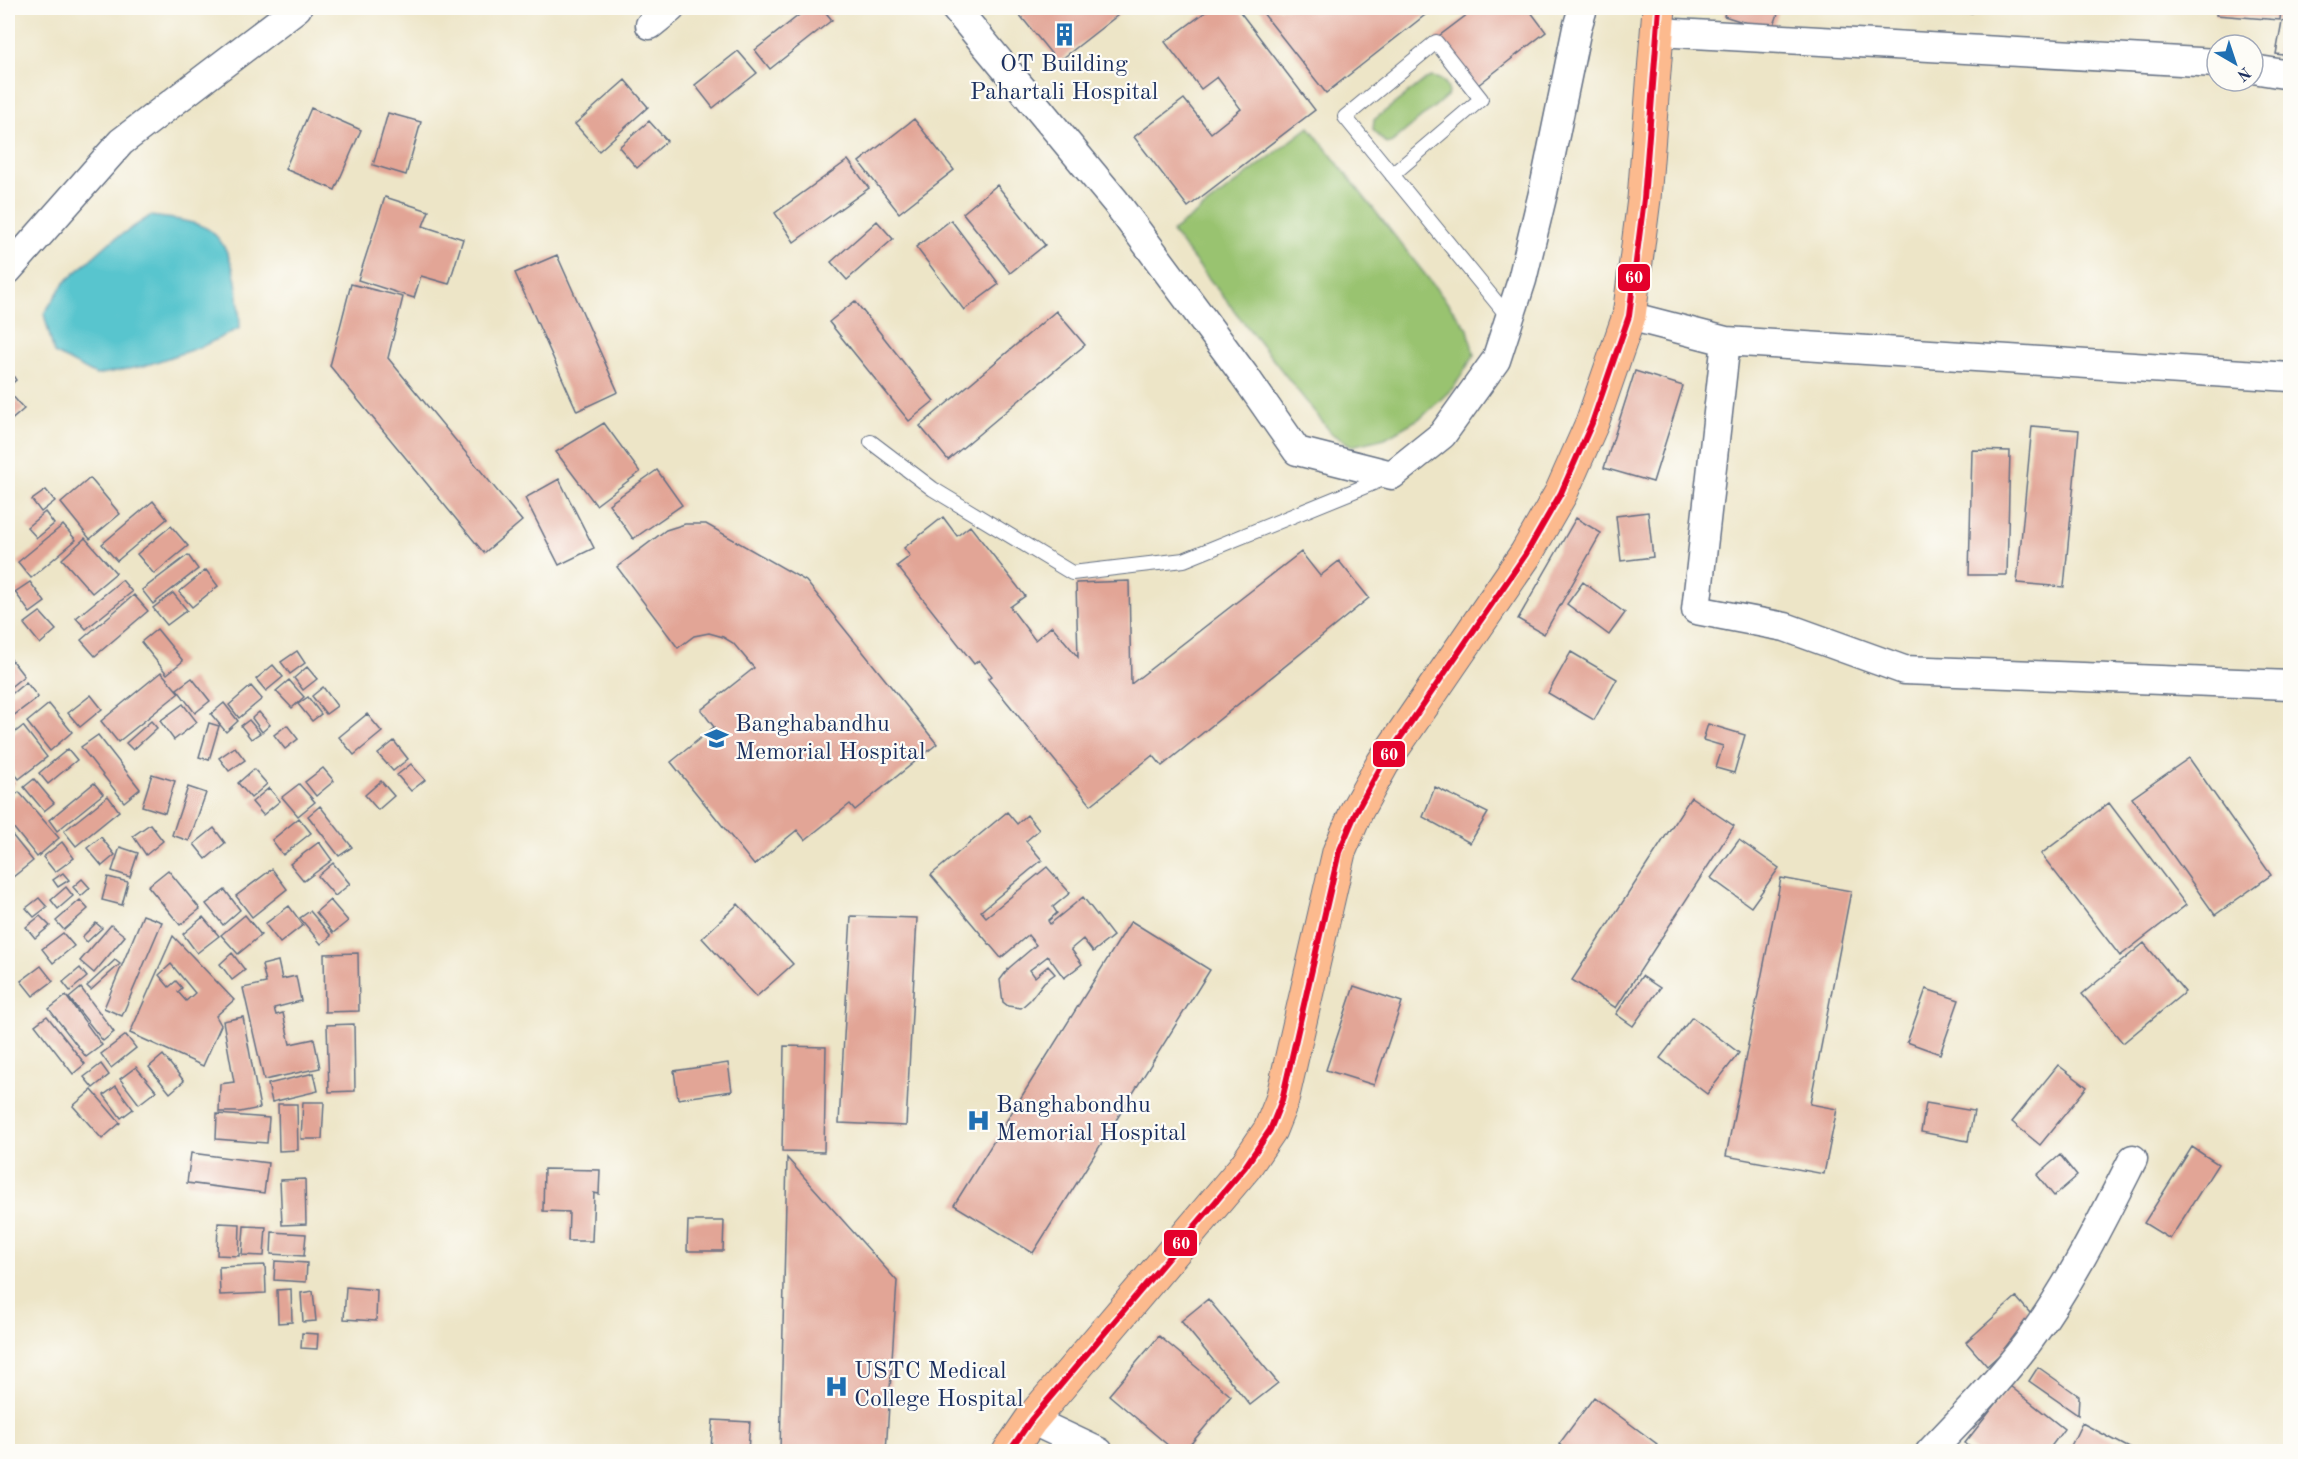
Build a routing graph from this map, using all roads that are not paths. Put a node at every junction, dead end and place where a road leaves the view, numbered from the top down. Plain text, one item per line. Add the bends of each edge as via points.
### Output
1 (297, 8) edge
2 (955, 8) edge
3 (1583, 8) edge
4 (1659, 20) edge
5 (2205, 62) edge
6 (2265, 71) edge
7 (2290, 75) edge
8 (1392, 175) junction
9 (8, 270) edge
10 (1629, 316) junction
11 (1510, 319) junction
12 (1726, 341) junction
13 (2290, 377) edge
14 (872, 442) dead end
15 (1392, 476) junction
16 (2290, 685) edge
17 (2133, 1159) dead end
18 (1031, 1420) junction
19 (1009, 1452) edge
20 (1099, 1452) edge
21 (1930, 1452) edge

1 - 9 street via 121,142
2 - 15 street via 1115,201 1297,450
3 - 11 street via 1533,237
4 - 5 street
4 - 10 highway via 1644,199
6 - 7 street
8 - 8 lane via 1345,117 1436,42 1481,99
8 - 11 lane
10 - 12 street
10 - 18 highway via 1592,423 1561,493 1526,554 1383,763 1357,810 1339,852 1282,1100 1270,1130 1245,1167
11 - 15 street via 1497,360 1442,435
12 - 13 street
12 - 16 street via 1696,609 1785,627 1904,670
14 - 15 lane via 933,489 1072,573 1184,560
17 - 21 street via 2089,1247 2028,1342
18 - 19 highway
18 - 20 street

